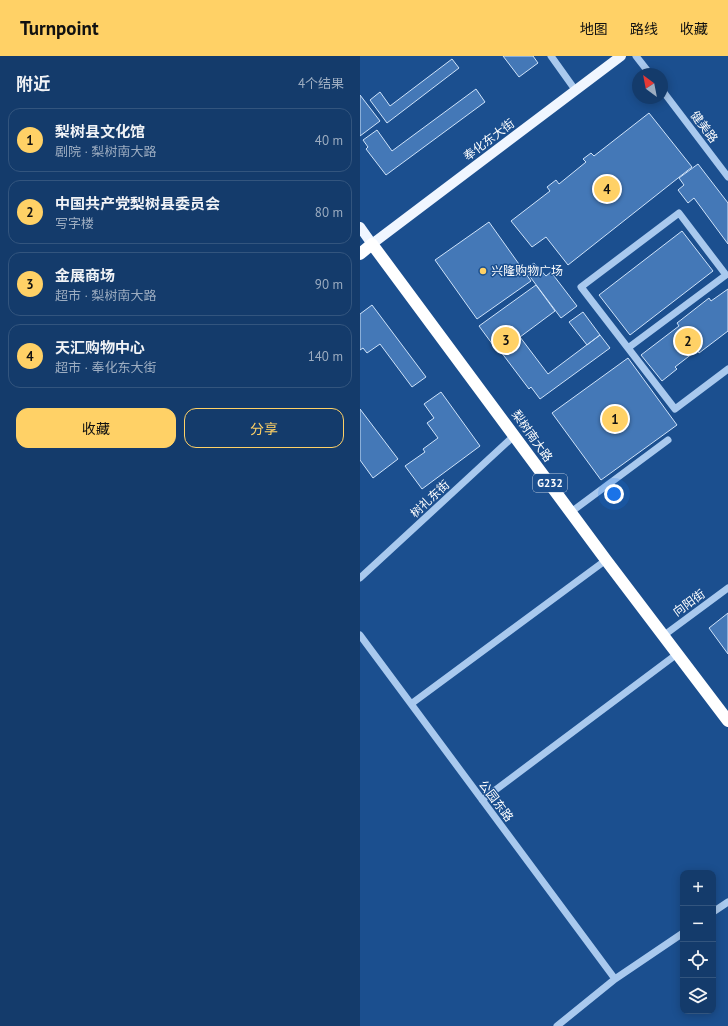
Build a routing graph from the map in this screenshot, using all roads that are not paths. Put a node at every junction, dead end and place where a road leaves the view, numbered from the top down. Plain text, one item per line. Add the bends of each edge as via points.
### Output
1 (551, 56) edge
2 (621, 56) edge
3 (636, 56) edge
4 (645, 68) edge
5 (576, 90) junction
6 (668, 98) edge
7 (728, 177) edge
8 (360, 227) edge
9 (372, 244) junction
10 (360, 254) edge
11 (628, 348) junction
12 (728, 369) edge
13 (515, 435) junction
14 (668, 440) dead end
15 (571, 512) junction
16 (606, 560) junction
17 (360, 578) edge
18 (728, 588) edge
19 (360, 635) edge
20 (663, 636) junction
21 (677, 654) junction
22 (411, 704) junction
23 (728, 721) edge
24 (482, 800) junction
25 (728, 902) edge
26 (716, 910) edge
27 (680, 935) edge
28 (615, 979) junction
29 (557, 1026) edge

1 - 5 street
2 - 5 main road, 奉化东大街
3 - 4 street
5 - 9 main road, 奉化东大街
6 - 7 street, 健美路
8 - 9 main road
9 - 10 highway
9 - 13 highway, 梨树南大路 / G232
11 - 11 street via 726,275 679,213 581,287
11 - 12 street via 675,409
13 - 15 highway, 梨树南大路 / G232
13 - 17 street, 树礼东街
14 - 15 street
15 - 16 highway, 梨树南大路 / G232
16 - 20 highway, 梨树南大路 / G232
16 - 22 street
18 - 20 street, 向阳街
19 - 22 street, 公园东路
20 - 21 highway, 梨树南大路 / G232
21 - 23 highway, 梨树南大路 / G232
21 - 24 street
22 - 24 street, 公园东路
24 - 28 street, 公园东路
25 - 26 street
27 - 28 street
28 - 29 street

